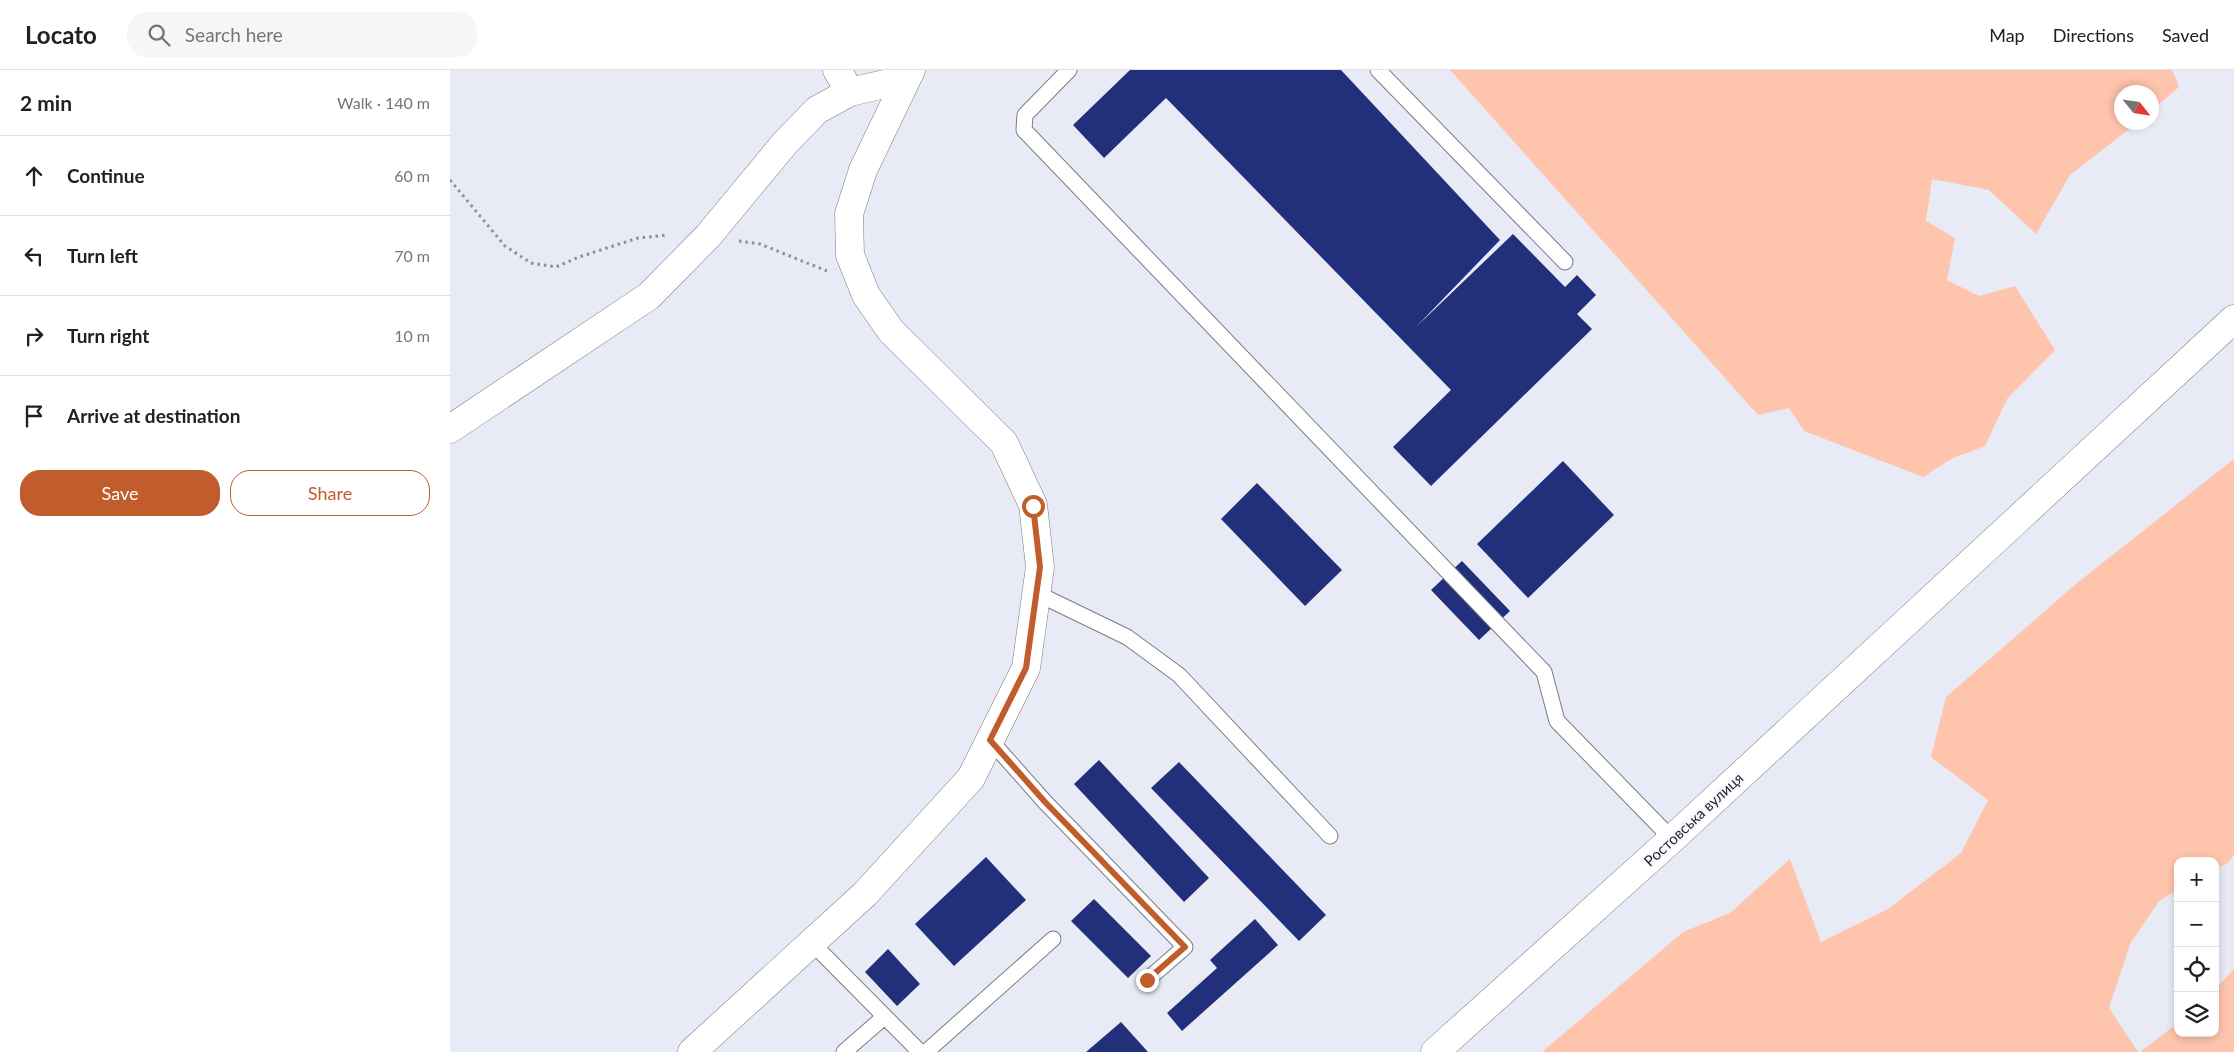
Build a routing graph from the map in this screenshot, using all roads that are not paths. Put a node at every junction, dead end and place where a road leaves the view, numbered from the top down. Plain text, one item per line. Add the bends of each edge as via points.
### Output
1 (1069, 70) edge
2 (1378, 70) edge
3 (909, 74) edge
4 (844, 81) edge
5 (1565, 262) dead end
6 (2234, 319) edge
7 (450, 429) edge
8 (1036, 593) junction
9 (990, 740) junction
10 (1330, 836) dead end
11 (1672, 839) junction
12 (1053, 938) dead end
13 (812, 943) junction
14 (1147, 980) dead end
15 (884, 1017) junction
16 (692, 1052) edge
17 (844, 1052) edge
18 (920, 1052) edge
19 (926, 1052) edge
20 (1435, 1052) edge

1 - 11 lane via 1025,115 1024,130 1544,672 1557,721
2 - 5 lane
3 - 4 main road
3 - 8 main road via 863,170 849,214 850,255 866,295 891,331 1004,444 1033,506 1040,567
4 - 7 main road via 785,143 708,236 649,296
6 - 11 main road, Ростовська вулиця
8 - 9 main road via 1026,668
8 - 10 lane via 1127,637 1179,675
9 - 13 main road via 972,778 865,894
9 - 14 lane via 1185,947
11 - 20 main road, Ростовська вулиця
12 - 19 lane
13 - 15 lane
13 - 16 main road
15 - 17 lane
15 - 18 lane

